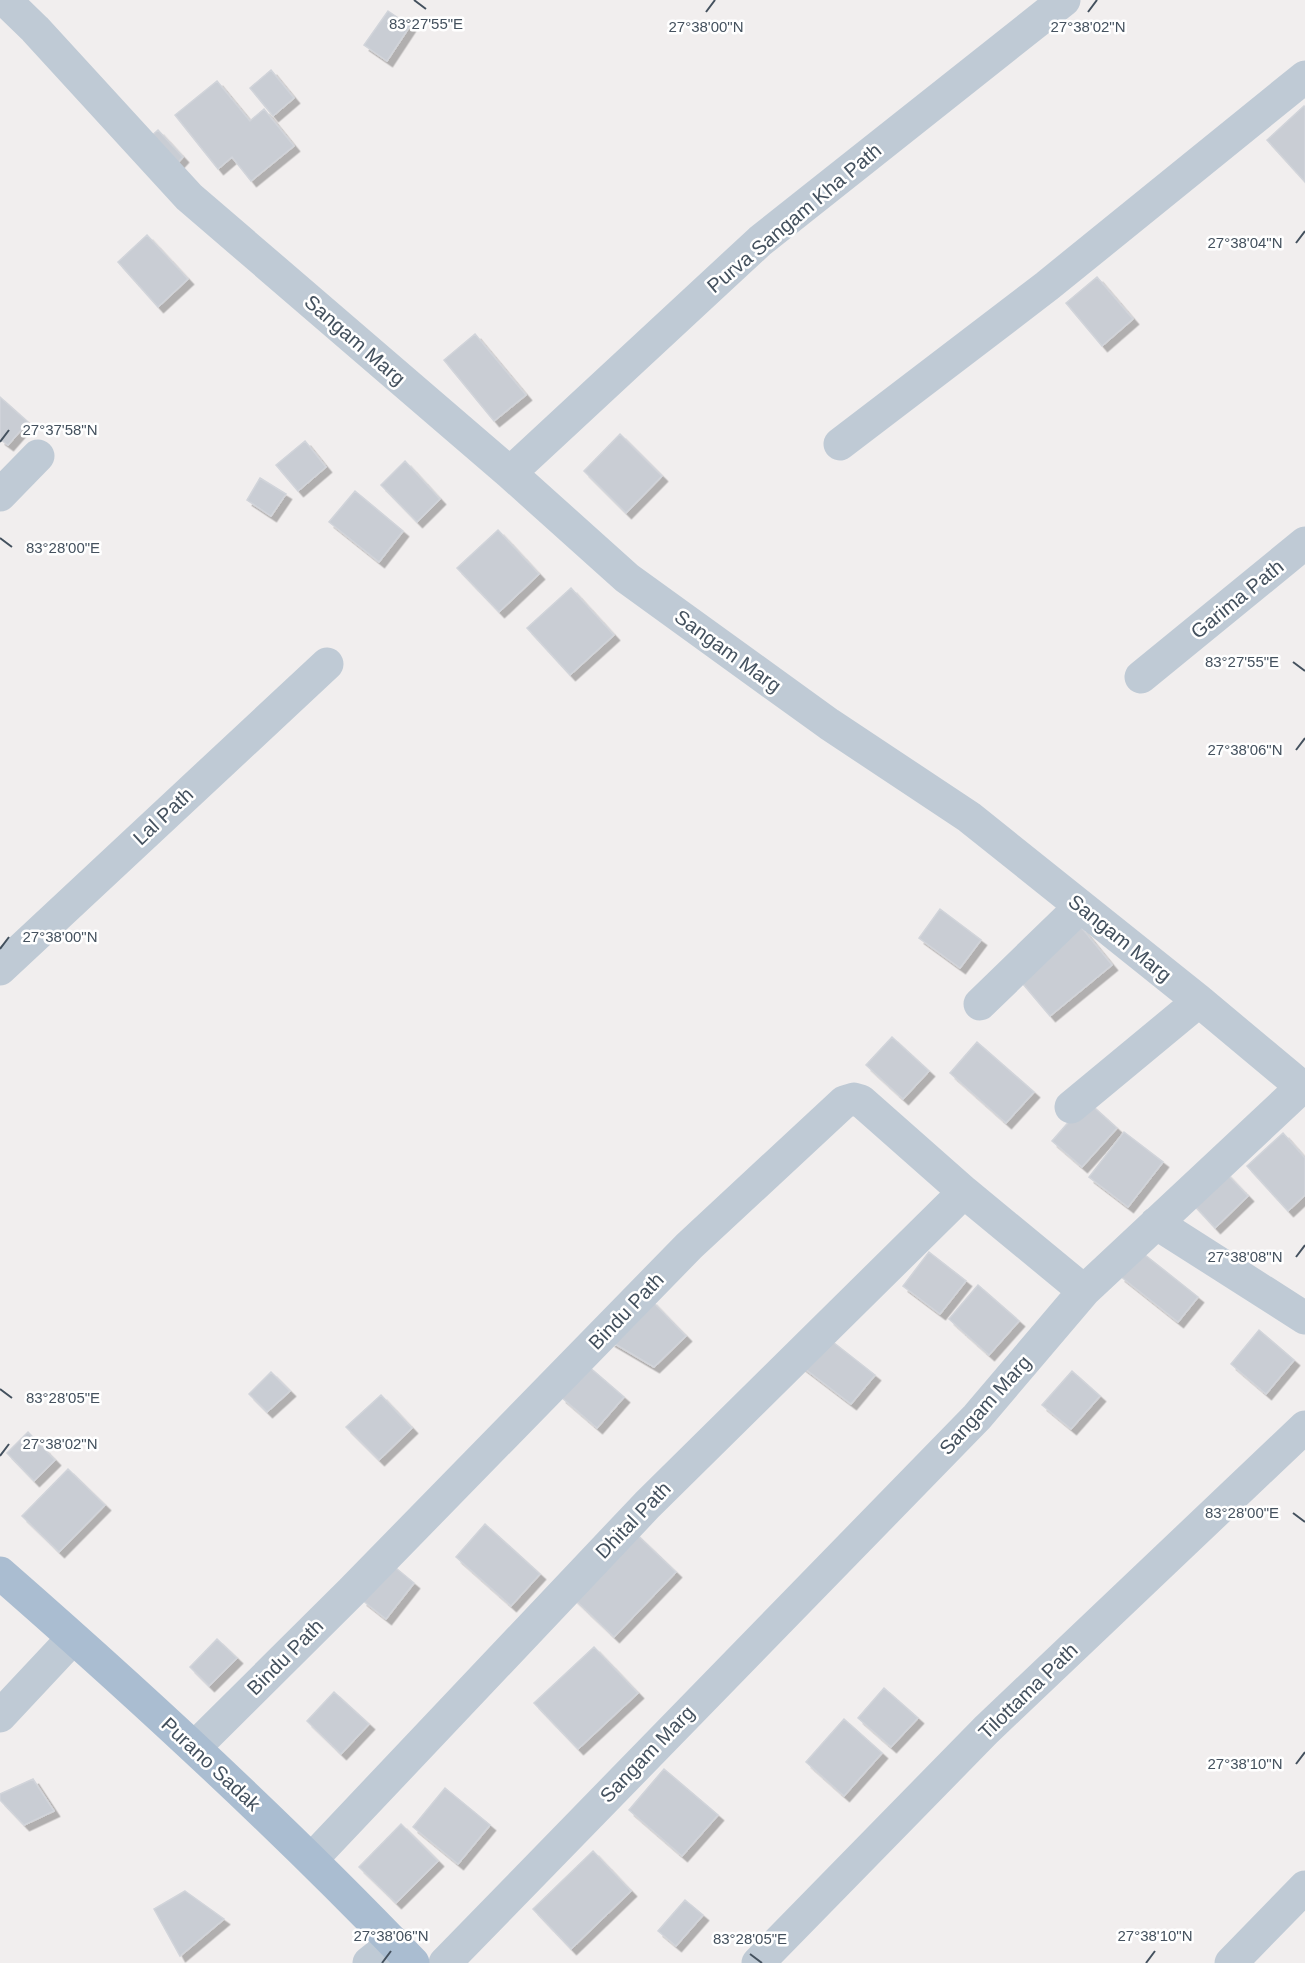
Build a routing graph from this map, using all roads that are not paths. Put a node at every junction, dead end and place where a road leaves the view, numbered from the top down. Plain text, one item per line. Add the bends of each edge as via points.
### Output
1 (5, 0) edge
2 (1064, 0) edge
3 (1305, 77) edge
4 (840, 444) dead end
5 (38, 456) dead end
6 (510, 473) junction
7 (0, 495) edge
8 (1305, 543) edge
9 (327, 664) dead end
10 (1141, 677) dead end
11 (1080, 907) junction
12 (0, 969) edge
13 (1199, 1001) junction
14 (980, 1004) dead end
15 (1303, 1086) edge
16 (1071, 1107) dead end
17 (964, 1192) junction
18 (1156, 1222) junction
19 (1084, 1292) junction
20 (1305, 1318) edge
21 (1305, 1427) edge
22 (0, 1573) edge
23 (73, 1638) junction
24 (0, 1716) edge
25 (195, 1747) junction
26 (312, 1859) junction
27 (1305, 1887) edge
28 (392, 1956) edge
29 (445, 1963) edge
30 (758, 1963) edge
31 (1231, 1963) edge

1 - 6 street, Sangam Marg via 189,197
2 - 6 street, Purva Sangam Kha Path via 760,241
3 - 4 street via 1047,286
5 - 7 street
6 - 11 street, Sangam Marg via 627,578 829,724 969,817
8 - 10 street, Garima Path
9 - 12 street, Lal Path
11 - 13 street, Sangam Marg
11 - 14 street
13 - 15 street, Sangam Marg
13 - 16 street
15 - 18 street, Sangam Marg
17 - 19 street, Bindu Path
17 - 25 street, Bindu Path via 861,1101 854,1098 844,1102 689,1246
17 - 26 street, Dhital Path via 646,1505
18 - 19 street, Sangam Marg
18 - 20 street
19 - 29 street, Sangam Marg via 976,1417
21 - 30 street, Tilottama Path via 986,1731
22 - 23 main road, Purano Sadak
23 - 24 street
23 - 25 main road, Purano Sadak
25 - 26 main road, Purano Sadak
26 - 28 main road, Purano Sadak
27 - 31 street

